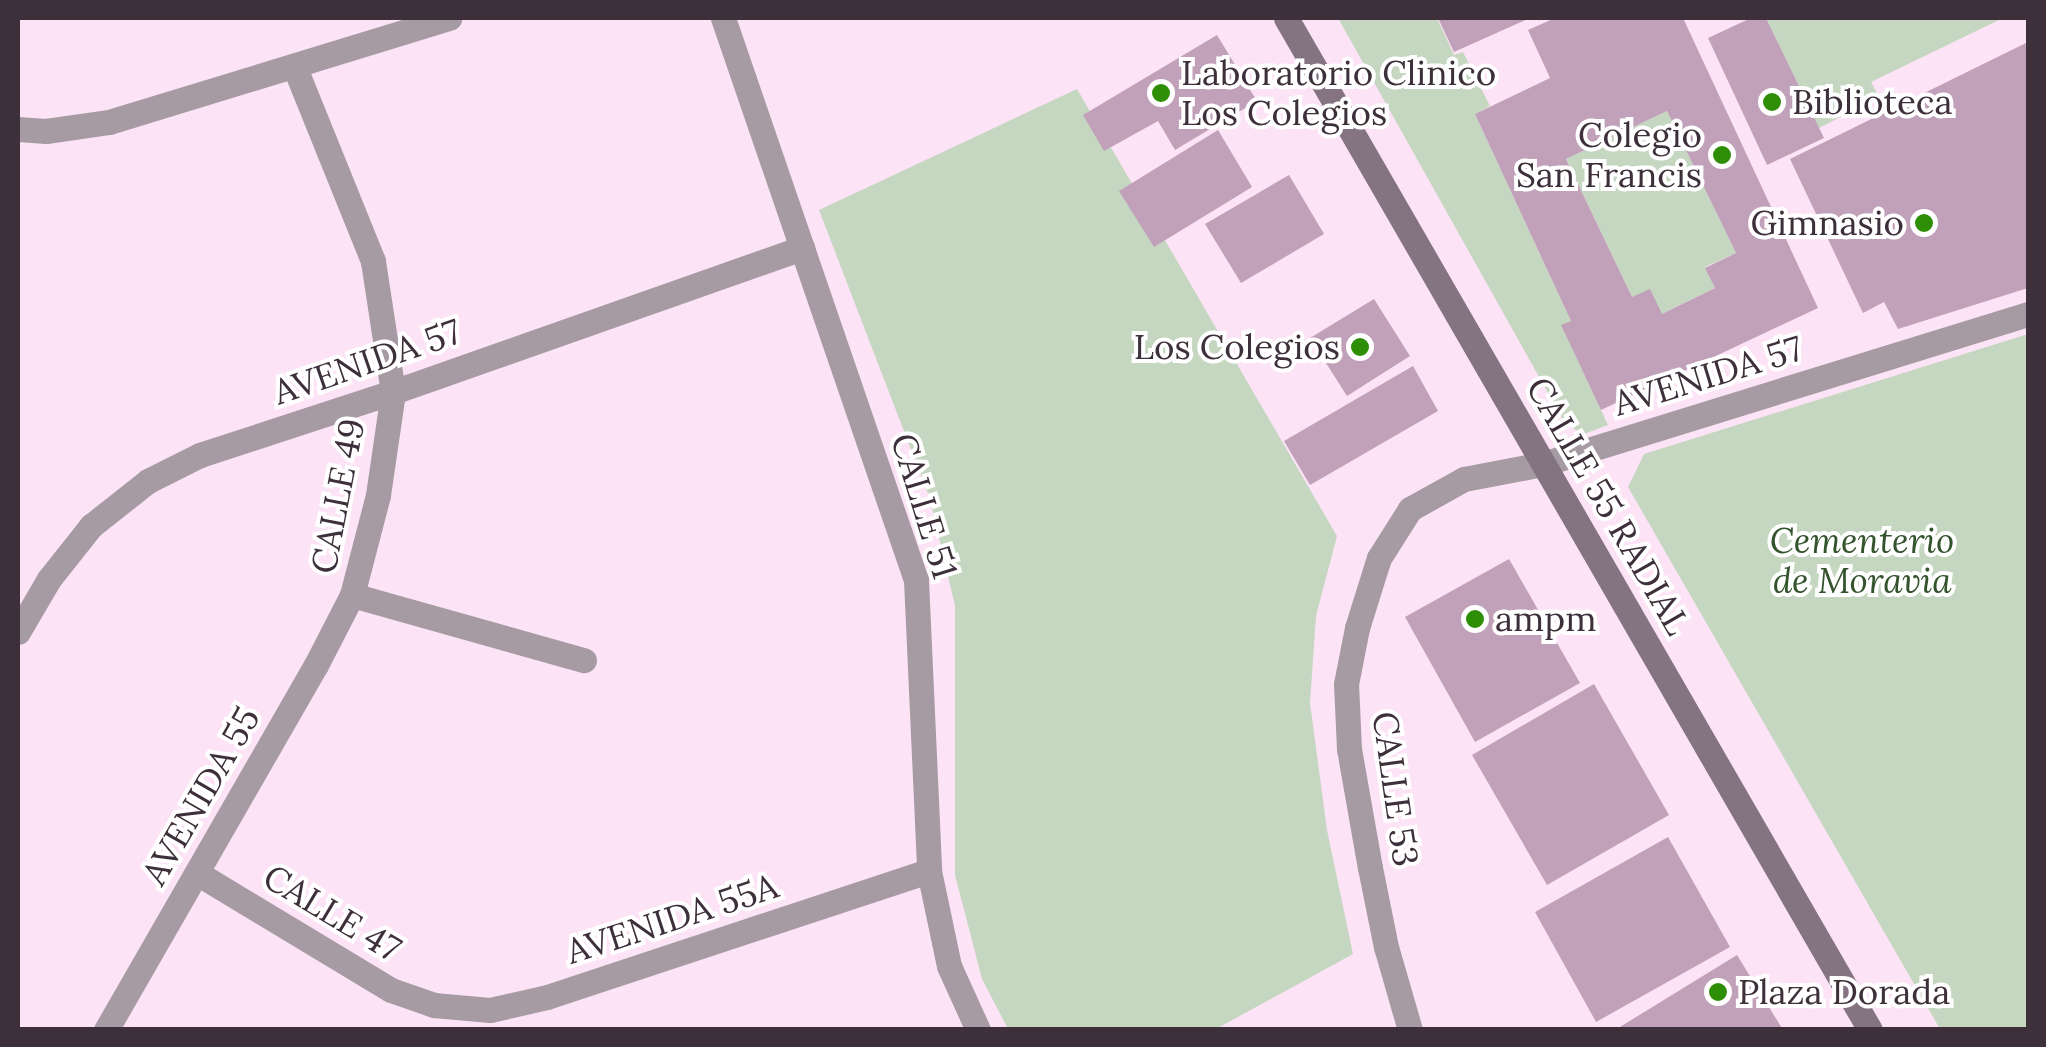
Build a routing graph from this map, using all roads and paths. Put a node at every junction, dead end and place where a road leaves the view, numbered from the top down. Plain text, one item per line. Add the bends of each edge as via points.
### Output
1 (448, 18) edge
2 (722, 18) edge
3 (1286, 18) edge
4 (294, 68) junction
5 (18, 128) edge
6 (802, 248) junction
7 (2028, 314) edge
8 (393, 392) junction
9 (1543, 464) junction
10 (1379, 558) joint
11 (352, 595) junction
12 (18, 632) edge
13 (584, 660) dead end
14 (929, 871) junction
15 (197, 874) junction
16 (434, 1005) joint
17 (106, 1030) edge
18 (978, 1030) edge
19 (1410, 1030) edge
20 (1870, 1030) edge

1 - 4 street
2 - 6 street, CALLE 51
3 - 9 main road, CALLE 55 RADIAL
4 - 5 street via 109,122
4 - 8 street, CALLE 49 via 373,261
6 - 8 street, AVENIDA 57
6 - 14 street, CALLE 51 via 916,580
7 - 9 street, AVENIDA 57
8 - 11 street, CALLE 49 via 378,495
8 - 12 street, AVENIDA 57 via 200,454 148,481 90,526
9 - 10 street, AVENIDA 57 via 1464,479 1410,509
9 - 20 main road, CALLE 55 RADIAL
10 - 19 street, CALLE 53 via 1346,684 1349,749 1386,947
11 - 13 street, CALLE 49
11 - 15 street, AVENIDA 55
14 - 16 street, AVENIDA 55A via 547,997 490,1010
14 - 18 street, CALLE 51 via 950,966
15 - 16 street, CALLE 47 via 391,990
15 - 17 street, AVENIDA 55

